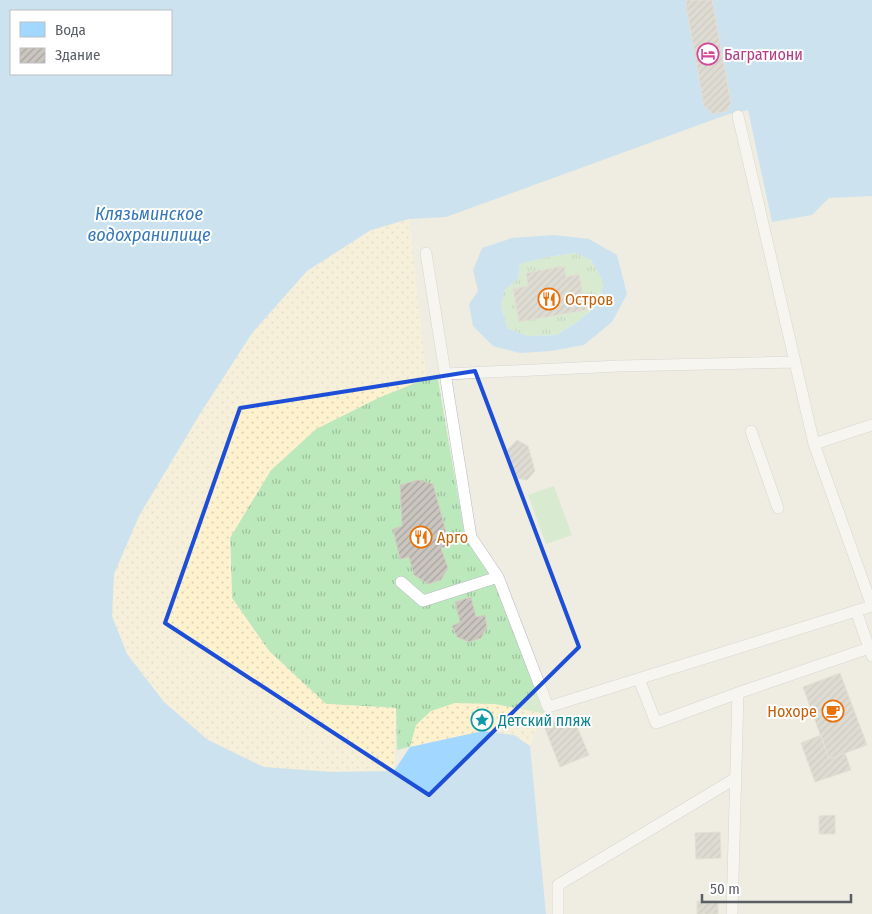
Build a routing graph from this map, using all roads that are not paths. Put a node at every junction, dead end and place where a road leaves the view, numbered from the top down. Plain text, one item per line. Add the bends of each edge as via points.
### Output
1 (738, 116) dead end
2 (426, 253) dead end
3 (795, 362) junction
4 (446, 374) junction
5 (872, 425) edge
6 (750, 431) dead end
7 (814, 444) junction
8 (778, 508) dead end
9 (498, 577) junction
10 (401, 582) dead end
11 (872, 606) edge
12 (856, 611) junction
13 (871, 652) edge
14 (639, 679) junction
15 (738, 693) junction
16 (736, 778) junction
17 (558, 914) edge
18 (732, 914) edge

1 - 3 lane
2 - 4 lane
3 - 4 lane
3 - 7 lane
4 - 9 lane via 472,538
5 - 7 lane
6 - 8 lane
7 - 11 lane
9 - 10 lane via 423,601
9 - 14 lane via 548,707
11 - 12 lane
12 - 13 lane
12 - 14 lane
13 - 15 lane
14 - 15 lane via 656,723
15 - 16 lane
16 - 17 lane via 558,885
16 - 18 lane

